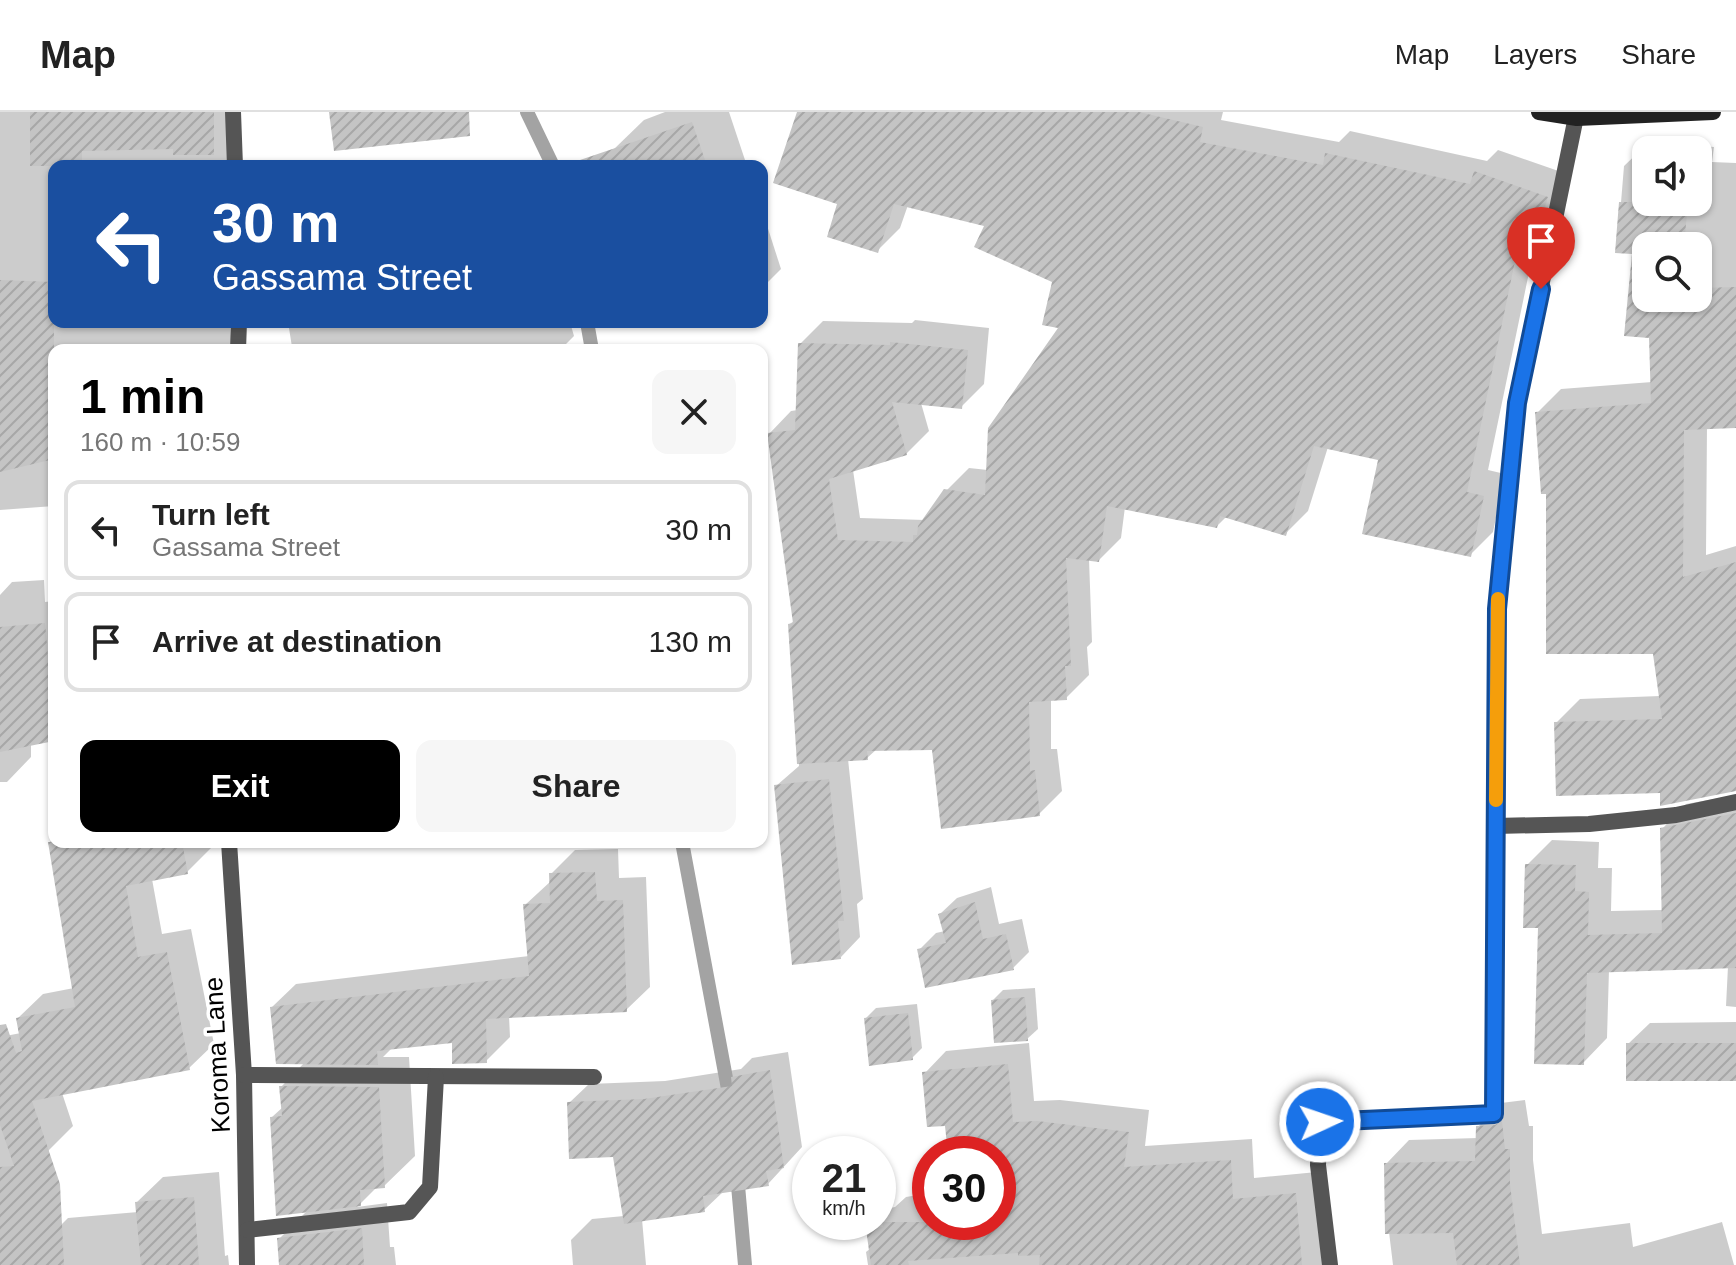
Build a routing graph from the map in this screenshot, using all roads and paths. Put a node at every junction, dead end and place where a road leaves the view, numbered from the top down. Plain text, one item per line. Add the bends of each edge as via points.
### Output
1 (233, 112) edge
2 (1539, 112) edge
3 (1713, 112) edge
4 (1577, 115) edge
5 (235, 160) edge
6 (1736, 802) edge
7 (1495, 826) junction
8 (229, 848) edge
9 (244, 1075) junction
10 (436, 1077) junction
11 (594, 1077) dead end
12 (247, 1230) junction
13 (247, 1265) edge
14 (1330, 1265) edge

1 - 5 street
2 - 4 main road
3 - 4 main road
4 - 7 street via 1517,403 1497,609
6 - 7 street via 1589,824
7 - 14 street via 1494,1114 1320,1122 1318,1165
8 - 9 street, Koroma Lane
9 - 10 street
9 - 12 street, Koroma Lane
10 - 11 street
10 - 12 street via 430,1187 409,1212
12 - 13 street, Koroma Lane

